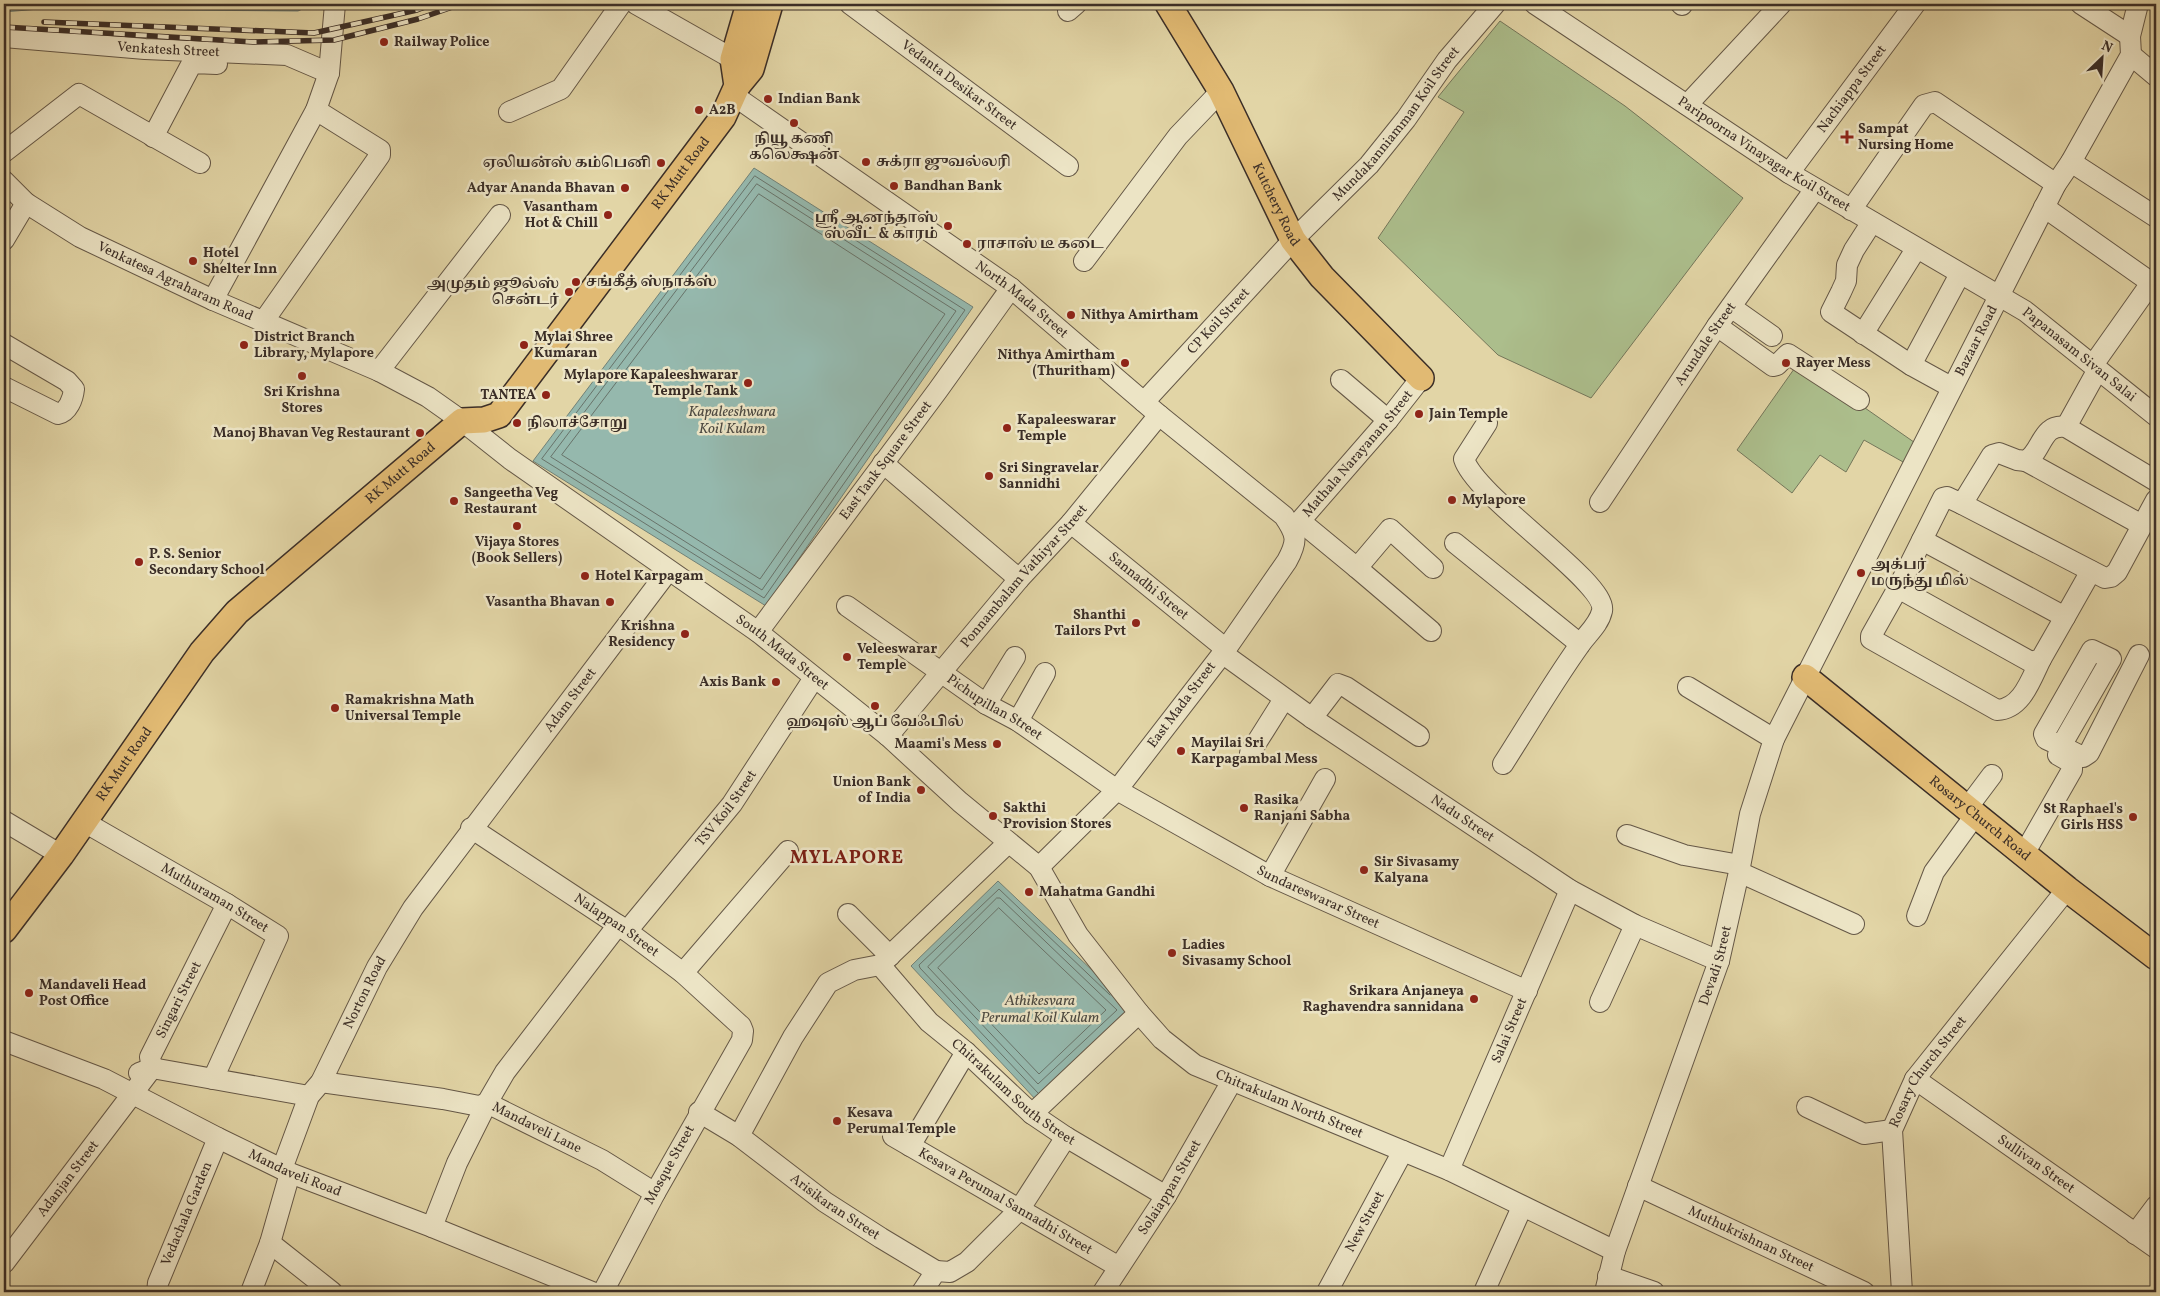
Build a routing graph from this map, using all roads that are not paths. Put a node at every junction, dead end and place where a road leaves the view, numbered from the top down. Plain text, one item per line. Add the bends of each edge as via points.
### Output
1 (335, 4) edge
2 (622, 4) edge
3 (636, 4) edge
4 (749, 4) edge
5 (770, 4) edge
6 (850, 4) edge
7 (1168, 4) edge
8 (1495, 4) edge
9 (1535, 4) edge
10 (1781, 4) edge
11 (1915, 4) edge
12 (2081, 4) edge
13 (2138, 4) edge
14 (4, 37) edge
15 (2131, 46) junction
16 (733, 59) junction
17 (250, 66) dead end
18 (329, 68) junction
19 (2156, 76) edge
20 (735, 91) junction
21 (1221, 91) junction
22 (1687, 105) junction
23 (316, 110) junction
24 (510, 112) dead end
25 (153, 136) junction
26 (4, 152) edge
27 (2071, 162) junction
28 (200, 163) dead end
29 (1068, 166) dead end
30 (1789, 173) junction
31 (4, 181) edge
32 (2056, 184) junction
33 (1815, 189) junction
34 (26, 203) junction
35 (2044, 207) junction
36 (1851, 210) junction
37 (500, 215) dead end
38 (2156, 218) edge
39 (1872, 222) junction
40 (4, 240) edge
41 (1293, 240) junction
42 (1916, 249) junction
43 (1084, 261) dead end
44 (1960, 274) junction
45 (2154, 284) edge
46 (1011, 288) junction
47 (1999, 296) junction
48 (214, 300) junction
49 (1731, 307) junction
50 (263, 322) junction
51 (1717, 326) junction
52 (1864, 334) junction
53 (1772, 336) dead end
54 (4, 344) edge
55 (1910, 364) junction
56 (2095, 368) junction
57 (379, 371) junction
58 (1421, 378) joint
59 (1341, 380) dead end
60 (4, 387) edge
61 (1951, 387) junction
62 (1859, 400) dead end
63 (1144, 402) junction
64 (1159, 415) junction
65 (2156, 416) edge
66 (1388, 420) junction
67 (462, 421) junction
68 (1487, 423) dead end
69 (2066, 427) junction
70 (510, 459) joint
71 (2026, 461) junction
72 (883, 463) junction
73 (2156, 480) edge
74 (2156, 500) edge
75 (1600, 502) dead end
76 (1962, 504) junction
77 (1071, 523) junction
78 (1296, 524) junction
79 (2142, 526) junction
80 (1922, 540) junction
81 (1455, 543) dead end
82 (1357, 568) junction
83 (1433, 568) dead end
84 (668, 571) junction
85 (2091, 571) junction
86 (1019, 579) junction
87 (1898, 588) junction
88 (846, 606) dead end
89 (2065, 617) junction
90 (1431, 631) dead end
91 (758, 632) junction
92 (1580, 644) junction
93 (1224, 651) junction
94 (2139, 655) dead end
95 (1015, 657) dead end
96 (2041, 659) junction
97 (942, 672) junction
98 (1045, 673) dead end
99 (1805, 677) junction
100 (814, 678) junction
101 (1688, 687) dead end
102 (1284, 699) junction
103 (986, 704) junction
104 (1312, 718) junction
105 (1018, 721) junction
106 (888, 736) junction
107 (1419, 736) dead end
108 (1774, 739) junction
109 (1250, 753) dead end
110 (1503, 764) dead end
111 (1992, 775) dead end
112 (1325, 779) dead end
113 (1117, 790) junction
114 (1972, 811) junction
115 (4, 821) edge
116 (94, 827) dead end
117 (472, 828) junction
118 (1627, 835) dead end
119 (1008, 843) junction
120 (788, 851) dead end
121 (2024, 854) junction
122 (62, 855) junction
123 (1039, 867) junction
124 (1740, 868) junction
125 (1270, 876) junction
126 (2067, 889) junction
127 (1570, 890) junction
128 (227, 904) junction
129 (848, 914) dead end
130 (1917, 916) dead end
131 (1854, 924) dead end
132 (1635, 925) junction
133 (623, 928) junction
134 (4, 930) edge
135 (2156, 957) edge
136 (885, 961) junction
137 (1719, 961) junction
138 (683, 973) junction
139 (1526, 991) junction
140 (1600, 1002) dead end
141 (1139, 1012) junction
142 (742, 1040) joint
143 (5, 1044) edge
144 (966, 1052) junction
145 (152, 1068) junction
146 (104, 1079) junction
147 (213, 1079) junction
148 (1915, 1080) junction
149 (1232, 1081) junction
150 (315, 1089) junction
151 (132, 1094) junction
152 (487, 1103) junction
153 (1808, 1107) dead end
154 (699, 1112) junction
155 (1032, 1114) junction
156 (1892, 1130) junction
157 (739, 1136) junction
158 (893, 1136) dead end
159 (1066, 1137) junction
160 (218, 1138) junction
161 (910, 1146) junction
162 (1403, 1150) junction
163 (1449, 1170) junction
164 (286, 1171) junction
165 (1638, 1186) junction
166 (655, 1193) junction
167 (1166, 1196) junction
168 (2156, 1206) edge
169 (1522, 1207) junction
170 (1018, 1210) junction
171 (432, 1227) junction
172 (2135, 1234) junction
173 (270, 1242) junction
174 (2156, 1248) edge
175 (1615, 1251) junction
176 (4, 1263) edge
177 (1119, 1267) junction
178 (936, 1271) junction
179 (1606, 1284) edge
180 (156, 1291) edge
181 (251, 1292) edge
182 (332, 1292) edge
183 (592, 1292) edge
184 (603, 1292) edge
185 (922, 1292) edge
186 (1102, 1292) edge
187 (1327, 1292) edge
188 (1484, 1292) edge
189 (1654, 1292) edge
190 (1864, 1292) edge
191 (1902, 1292) edge

1 - 18 street
2 - 24 street via 561,89
3 - 16 street
4 - 16 main road
5 - 20 main road, RK Mutt Road via 751,69
6 - 29 street, Vedanta Desikar Street
7 - 21 main road, Kutchery Road
8 - 41 street, Mundakanniamman Koil Street via 1447,60 1369,165
9 - 22 street, Paripoorna Vinayagar Koil Street
10 - 22 street
11 - 30 street, Nachiappa Street
12 - 15 street
13 - 15 street, Bazaar Road
14 - 18 street, Venkatesh Street via 146,49 287,54
15 - 19 street
15 - 27 street, Bazaar Road
16 - 20 main road
17 - 25 street via 192,64
18 - 23 street
20 - 46 street, North Mada Street
20 - 67 main road, RK Mutt Road via 712,135 499,415 484,420
21 - 41 main road, Kutchery Road
21 - 43 street via 1178,136
22 - 30 street, Paripoorna Vinayagar Koil Street
23 - 48 street
23 - 50 street via 380,150 380,154
25 - 26 street via 79,94
25 - 28 street
27 - 32 street, Bazaar Road
27 - 38 street
30 - 33 street, Paripoorna Vinayagar Koil Street
31 - 34 street, Venkatesa Agraharam Road
32 - 35 street, Bazaar Road
32 - 36 street via 1934,102 1924,105
33 - 36 street, Paripoorna Vinayagar Koil Street
33 - 49 street, Arundale Street
34 - 40 street
34 - 48 street, Venkatesa Agraharam Road via 80,237
35 - 45 street
35 - 47 street, Bazaar Road
36 - 39 street, Paripoorna Vinayagar Koil Street
37 - 57 street
39 - 42 street, Paripoorna Vinayagar Koil Street
39 - 52 street via 1847,265 1846,281 1831,312
41 - 58 main road, Kutchery Road via 1322,277
41 - 63 street, CP Koil Street
42 - 44 street, Paripoorna Vinayagar Koil Street
42 - 52 street
44 - 47 street, Paripoorna Vinayagar Koil Street
44 - 55 street
45 - 56 street
46 - 63 street, North Mada Street
46 - 72 street, East Tank Square Street
47 - 56 street, Papanasam Sivan Salai via 2025,311
47 - 61 street, Bazaar Road
48 - 50 street, Venkatesa Agraharam Road
49 - 51 street, Arundale Street
49 - 53 street
50 - 57 street, Venkatesa Agraharam Road
51 - 62 street via 1773,366 1788,354
51 - 75 street, Arundale Street
52 - 55 street
54 - 60 street via 67,381 74,389 66,410 58,414
55 - 61 street
56 - 65 street, Papanasam Sivan Salai
56 - 69 street
57 - 67 street, Venkatesa Agraharam Road
58 - 66 street, Mathala Narayanan Street
59 - 66 street
61 - 99 street, Bazaar Road via 1909,476
63 - 64 street, North Mada Street
64 - 77 street, Ponnambalam Vathiyar Street
64 - 78 street, North Mada Street
66 - 78 street, Mathala Narayanan Street
67 - 70 street, Venkatesa Agraharam Road
67 - 122 main road, RK Mutt Road via 237,612 196,660
68 - 92 street via 1464,459 1467,469 1595,593 1602,611
69 - 71 street via 2056,426 2047,432 2032,458
69 - 73 street
70 - 84 street, South Mada Street
71 - 76 street via 1999,452 1992,455
71 - 79 street
72 - 86 street
72 - 91 street, East Tank Square Street
74 - 79 street
76 - 80 street via 1943,498
76 - 85 street
77 - 86 street, Ponnambalam Vathiyar Street
77 - 93 street, Sannadhi Street
78 - 82 street, North Mada Street
78 - 93 street, East Mada Street via 1294,548 1287,561
79 - 85 street via 2117,572 2105,578
80 - 87 street
80 - 89 street
81 - 92 street
82 - 83 street via 1390,529
82 - 90 street, North Mada Street
84 - 91 street, South Mada Street
84 - 117 street, Adam Street
85 - 89 street
86 - 97 street, Ponnambalam Vathiyar Street
87 - 96 street via 2030,662
87 - 96 street via 1871,636 1872,640 1997,710 2014,706
88 - 97 street, Pichupillan Street
89 - 96 street
91 - 100 street, South Mada Street
92 - 110 street
93 - 102 street, Nadu Street
93 - 113 street, East Mada Street
94 - 121 street via 2086,756 2061,746 2058,755 2072,763 2072,770
95 - 103 street
97 - 103 street, Pichupillan Street
97 - 106 street, Ponnambalam Vathiyar Street
98 - 105 street
99 - 108 street, Devadi Street
99 - 114 main road, Rosary Church Road
100 - 106 street, South Mada Street
100 - 133 street, TSV Koil Street via 732,804
101 - 108 street
102 - 104 street, Nadu Street
102 - 109 street
103 - 105 street, Pichupillan Street
104 - 107 street via 1338,684
104 - 127 street, Nadu Street
105 - 113 street, Pichupillan Street
106 - 119 street, South Mada Street
108 - 124 street, Devadi Street via 1750,814
111 - 114 street
112 - 125 street
113 - 123 street, East Mada Street
113 - 125 street, Sundareswarar Street
114 - 121 main road, Rosary Church Road
114 - 130 street via 1934,872
115 - 122 street
116 - 128 street, Muthuraman Street
117 - 133 street, Nalappan Street
117 - 150 street, Norton Road via 413,908 377,967
118 - 124 street via 1684,855
119 - 123 street, South Mada Street
119 - 136 street
120 - 138 street
121 - 126 main road, Rosary Church Road
122 - 134 main road, RK Mutt Road
123 - 141 street, Chitrakulam North Street via 1078,935
124 - 131 street
124 - 137 street, Devadi Street
125 - 139 street, Sundareswarar Street
126 - 135 main road, Rosary Church Road
126 - 148 street, Rosary Church Street
127 - 132 street, Nadu Street
127 - 139 street, Salai Street
128 - 145 street, Singari Street via 150,1057
128 - 147 street, Muthuraman Street via 278,936
129 - 136 street, Chitrakulam South Street
132 - 137 street, Nadu Street
132 - 140 street
133 - 138 street, Nalappan Street
133 - 152 street, TSV Koil Street via 505,1072
136 - 144 street, Chitrakulam South Street via 928,1022
136 - 157 street via 854,970 828,983 793,1037
137 - 165 street, Devadi Street
138 - 142 street, Nalappan Street via 741,1026
139 - 163 street, Salai Street
141 - 149 street, Chitrakulam North Street via 1162,1039 1195,1065
141 - 155 street
142 - 154 street, Mosque Street
143 - 146 street, Mandaveli Road
144 - 155 street, Chitrakulam South Street
144 - 161 street
145 - 146 street via 134,1075
145 - 147 street, Mandaveli Lane
145 - 151 street, Singari Street
146 - 151 street, Mandaveli Road
147 - 150 street, Mandaveli Lane
148 - 156 street, Rosary Church Street
148 - 172 street, Sullivan Street
149 - 162 street, Chitrakulam North Street
149 - 167 street, Solaiappan Street
150 - 152 street, Mandaveli Lane via 443,1099 479,1106
150 - 164 street, Norton Road
151 - 160 street, Mandaveli Road
151 - 176 street, Adanjan Street
152 - 166 street, Mandaveli Lane via 602,1160
152 - 171 street, TSV Koil Street via 457,1163
153 - 156 street via 1864,1134
154 - 157 street, Arisikaran Street
154 - 166 street, Mosque Street
155 - 159 street, Chitrakulam South Street
156 - 191 street, Rosary Church Street
157 - 178 street, Arisikaran Street via 825,1202
158 - 161 street, Kesava Perumal Sannadhi Street
159 - 167 street, Chitrakulam South Street
159 - 170 street
160 - 164 street, Mandaveli Road
160 - 180 street, Vedachala Garden
161 - 170 street, Kesava Perumal Sannadhi Street
162 - 163 street, Chitrakulam North Street
162 - 187 street, New Street
163 - 169 street, Chitrakulam North Street
164 - 171 street, Mandaveli Road
164 - 173 street, Norton Road
165 - 175 street, Devadi Street
165 - 190 street, Muthukrishnan Street
166 - 184 street, Mosque Street
167 - 177 street, Solaiappan Street
168 - 172 street
169 - 175 street, Chitrakulam North Street
169 - 188 street
170 - 177 street, Kesava Perumal Sannadhi Street
170 - 178 street via 967,1262 950,1272
171 - 183 street, Mandaveli Road
172 - 174 street, Sullivan Street
173 - 181 street, Norton Road
173 - 182 street
175 - 179 street, Devadi Street
177 - 186 street, Solaiappan Street
178 - 185 street
179 - 189 street

